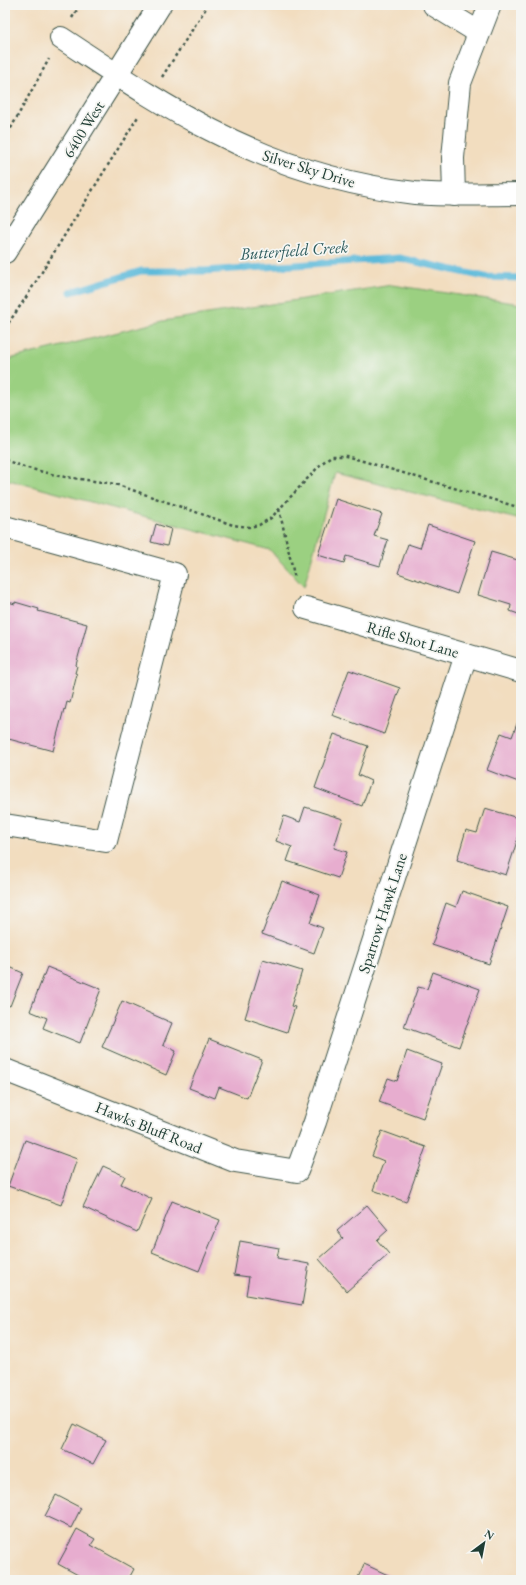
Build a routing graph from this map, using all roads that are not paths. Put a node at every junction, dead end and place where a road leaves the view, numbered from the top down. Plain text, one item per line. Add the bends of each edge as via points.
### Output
1 (160, 5) edge
2 (434, 5) edge
3 (490, 5) edge
4 (478, 32) junction
5 (61, 38) road end
6 (117, 74) junction
7 (521, 194) edge
8 (454, 195) junction
9 (5, 252) edge
10 (5, 527) edge
11 (306, 608) dead end
12 (466, 655) junction
13 (521, 671) edge
14 (5, 825) edge
15 (5, 1070) edge
16 (297, 1171) joint

1 - 6 street, 6400 West
2 - 4 street
3 - 4 street
4 - 8 street via 460,83 453,158
5 - 6 street, Silver Sky Drive
6 - 8 street, Silver Sky Drive via 210,130 244,147 296,167 374,187
6 - 9 street, 6400 West
7 - 8 street, Silver Sky Drive
10 - 14 street via 175,574 106,841
11 - 12 street, Rifle Shot Lane
12 - 13 street, Rifle Shot Lane
12 - 16 street, Sparrow Hawk Lane
15 - 16 street, Hawks Bluff Road via 235,1161

